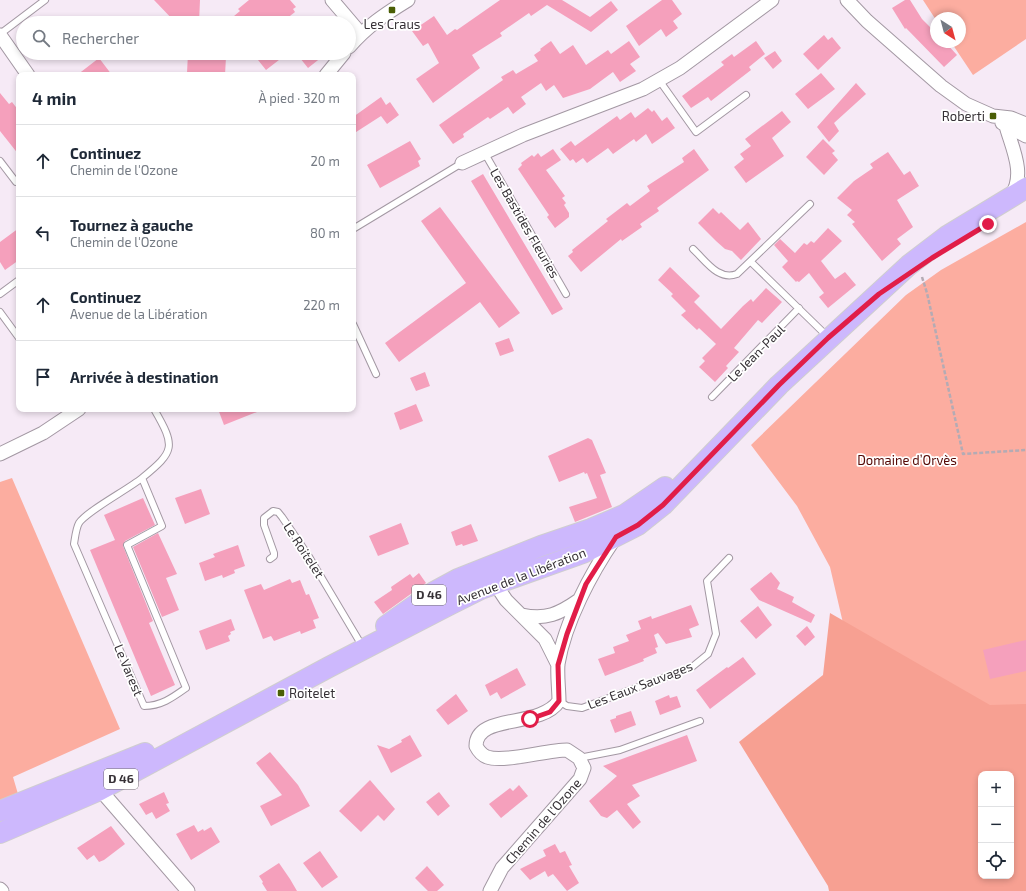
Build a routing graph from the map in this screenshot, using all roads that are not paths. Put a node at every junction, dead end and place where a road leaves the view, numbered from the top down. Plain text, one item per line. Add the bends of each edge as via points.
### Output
1 (45, 0) edge
2 (332, 0) edge
3 (408, 0) edge
4 (772, 0) edge
5 (847, 0) edge
6 (24, 16) edge
7 (346, 16) edge
8 (16, 22) edge
9 (356, 28) edge
10 (0, 34) edge
11 (361, 34) junction
12 (356, 39) edge
13 (16, 57) edge
14 (18, 60) edge
15 (338, 60) edge
16 (26, 72) edge
17 (328, 72) edge
18 (659, 80) junction
19 (746, 95) dead end
20 (1026, 116) edge
21 (1008, 122) junction
22 (1026, 124) edge
23 (1026, 136) edge
24 (484, 152) junction
25 (0, 161) edge
26 (462, 162) joint
27 (16, 182) edge
28 (1021, 196) edge
29 (810, 204) dead end
30 (356, 227) edge
31 (693, 249) dead end
32 (751, 262) junction
33 (16, 282) edge
34 (0, 294) edge
35 (566, 294) dead end
36 (879, 294) junction
37 (800, 308) junction
38 (0, 312) edge
39 (356, 331) edge
40 (16, 334) edge
41 (828, 338) junction
42 (376, 374) dead end
43 (712, 397) dead end
44 (74, 412) edge
45 (156, 412) edge
46 (715, 449) junction
47 (0, 454) edge
48 (142, 478) junction
49 (616, 537) junction
50 (560, 540) junction
51 (542, 546) junction
52 (583, 553) junction
53 (729, 558) dead end
54 (270, 559) dead end
55 (586, 584) junction
56 (503, 591) junction
57 (579, 600) junction
58 (522, 615) junction
59 (361, 644) junction
60 (558, 665) junction
61 (329, 667) junction
62 (559, 701) junction
63 (700, 721) dead end
64 (579, 758) junction
65 (94, 783) junction
66 (0, 811) edge
67 (0, 833) edge
68 (0, 888) edge
69 (2, 891) edge
70 (188, 891) edge
71 (490, 891) edge

1 - 6 lane
2 - 7 street
3 - 11 street via 375,21
4 - 18 street via 680,68
5 - 21 street via 941,86 966,104
8 - 10 lane
9 - 11 street
10 - 13 street
11 - 12 street
14 - 16 street
15 - 17 street
18 - 19 lane via 696,132
18 - 24 street via 643,89
20 - 21 street
21 - 22 street
21 - 23 street
21 - 28 street
24 - 26 street
24 - 35 lane, Les Bastides Fleuries
25 - 27 lane
26 - 30 lane
28 - 36 main road, Avenue de la Libération / D 46
28 - 36 main road, Avenue de la Libération / D 46 via 930,248
29 - 32 lane
31 - 32 lane via 718,274 729,277 737,274
32 - 37 lane
33 - 34 lane
36 - 41 main road, Avenue de la Libération / D 46
37 - 41 lane
37 - 43 lane, Le Jean-Paul
38 - 40 lane
39 - 42 lane
41 - 46 main road, Avenue de la Libération / D 46
44 - 47 street via 43,433
45 - 48 lane, Le Varest via 169,438 169,449 164,459
46 - 49 main road, Avenue de la Libération / D 46 via 663,505 638,525
46 - 50 main road, Avenue de la Libération / D 46 via 624,515
48 - 48 lane, Le Varest via 91,512 78,524 74,544 144,706 156,706 186,688 127,544 162,526
49 - 52 main road, Avenue de la Libération / D 46
49 - 55 street
50 - 51 main road, Avenue de la Libération / D 46
50 - 52 street via 568,542
51 - 56 street via 506,571
51 - 59 main road, Avenue de la Libération / D 46 via 458,579 434,592
52 - 55 street via 588,570
52 - 56 main road, Avenue de la Libération / D 46
53 - 62 lane, Les Eaux Sauvages via 707,581 716,634 708,654 692,667 582,708 567,706
54 - 59 lane, Le Roitelet via 274,553 264,518 273,511 282,517 308,555
55 - 57 street
56 - 58 street
56 - 61 main road, Avenue de la Libération / D 46 via 481,589
57 - 58 street via 548,617
57 - 60 street
58 - 60 street via 545,639
59 - 61 main road, Avenue de la Libération / D 46
60 - 62 street
61 - 65 main road, Avenue de la Libération / D 46 via 238,716
62 - 64 street, Chemin de l'Ozone via 546,714 487,727 477,737 476,746 481,753 494,758 567,750
63 - 64 lane via 620,750
64 - 71 street, Chemin de l'Ozone via 584,768 580,779 502,868
65 - 66 main road, Avenue de la Libération / D 46 via 64,784
65 - 67 main road, Avenue de la Libération / D 46
65 - 70 street
68 - 69 street

